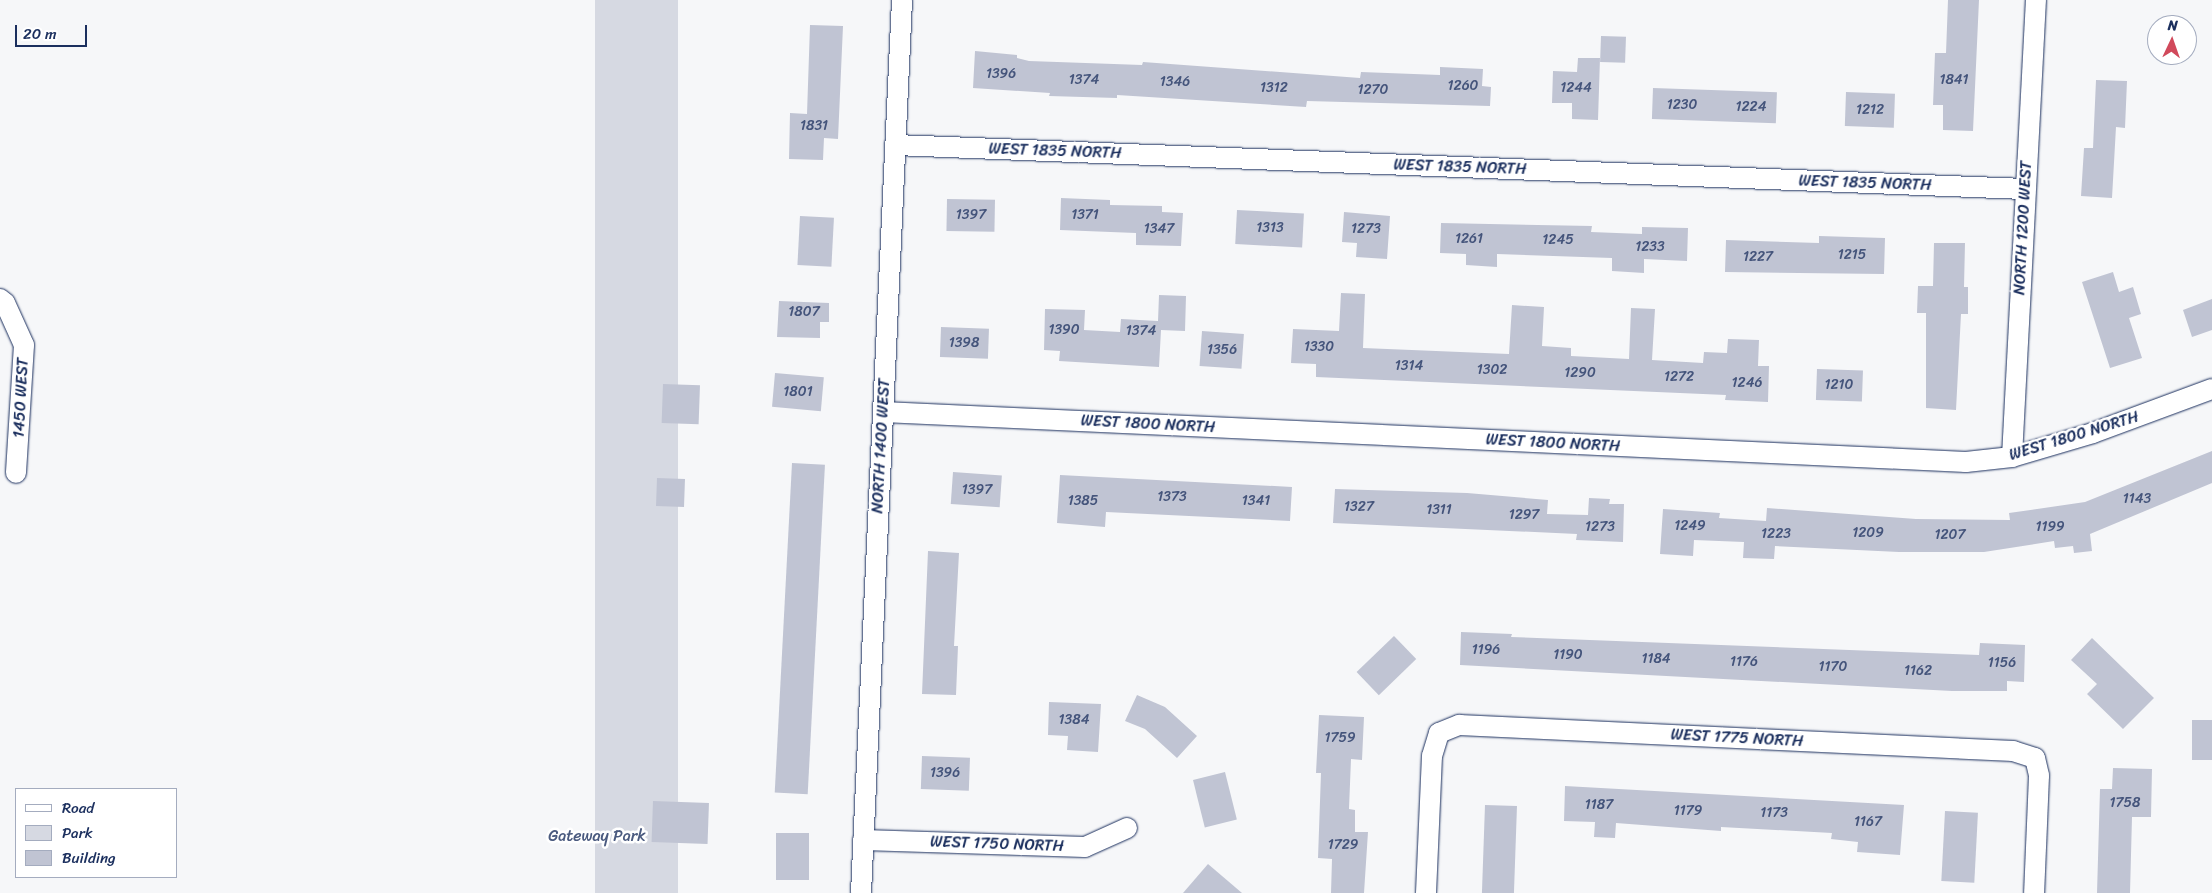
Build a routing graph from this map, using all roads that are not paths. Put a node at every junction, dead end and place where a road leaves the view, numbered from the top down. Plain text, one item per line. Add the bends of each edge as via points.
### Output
1 (902, 0) edge
2 (2036, 0) edge
3 (895, 144) junction
4 (2025, 189) junction
5 (0, 299) edge
6 (2212, 389) edge
7 (882, 412) junction
8 (2012, 457) junction
9 (16, 473) dead end
10 (1127, 828) dead end
11 (863, 840) junction
12 (861, 893) edge
13 (1426, 893) edge
14 (2034, 893) edge

1 - 3 street, NORTH 1400 WEST
2 - 4 street, NORTH 1200 WEST
3 - 4 street, WEST 1835 NORTH
3 - 7 street, NORTH 1400 WEST
4 - 8 street, NORTH 1200 WEST
5 - 9 street, 1450 WEST via 5,303 24,345
6 - 8 street, WEST 1800 NORTH via 2093,433
7 - 8 street, WEST 1800 NORTH via 1966,462
7 - 11 street, NORTH 1400 WEST
10 - 11 street, WEST 1750 NORTH via 1085,847
11 - 12 street, NORTH 1400 WEST
13 - 14 street, WEST 1775 NORTH via 1432,756 1439,733 1459,725 2014,751 2035,758 2039,776

